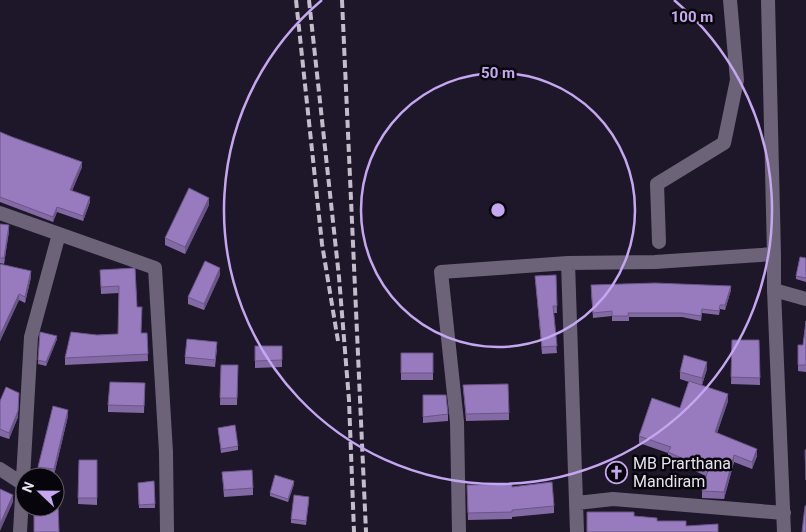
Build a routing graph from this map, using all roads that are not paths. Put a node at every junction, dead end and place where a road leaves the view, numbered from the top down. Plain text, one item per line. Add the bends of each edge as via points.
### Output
1 (730, 0) edge
2 (768, 0) edge
3 (0, 213) edge
4 (59, 234) junction
5 (659, 242) dead end
6 (774, 254) junction
7 (568, 263) junction
8 (774, 290) junction
9 (806, 299) edge
10 (23, 467) edge
11 (0, 469) edge
12 (15, 479) edge
13 (577, 503) junction
14 (784, 514) junction
15 (21, 517) edge
16 (20, 532) edge
17 (168, 532) edge
18 (459, 532) edge
19 (577, 532) edge
20 (784, 532) edge

1 - 5 street via 737,80 724,143 656,184
2 - 6 street
3 - 4 street
4 - 10 street via 31,337
4 - 17 street via 155,268
6 - 7 street via 655,262
6 - 8 street
7 - 13 street
7 - 18 street via 441,272 457,422
8 - 9 street
8 - 14 street
11 - 12 street
13 - 14 street via 613,499
13 - 19 street
14 - 20 street
15 - 16 street

